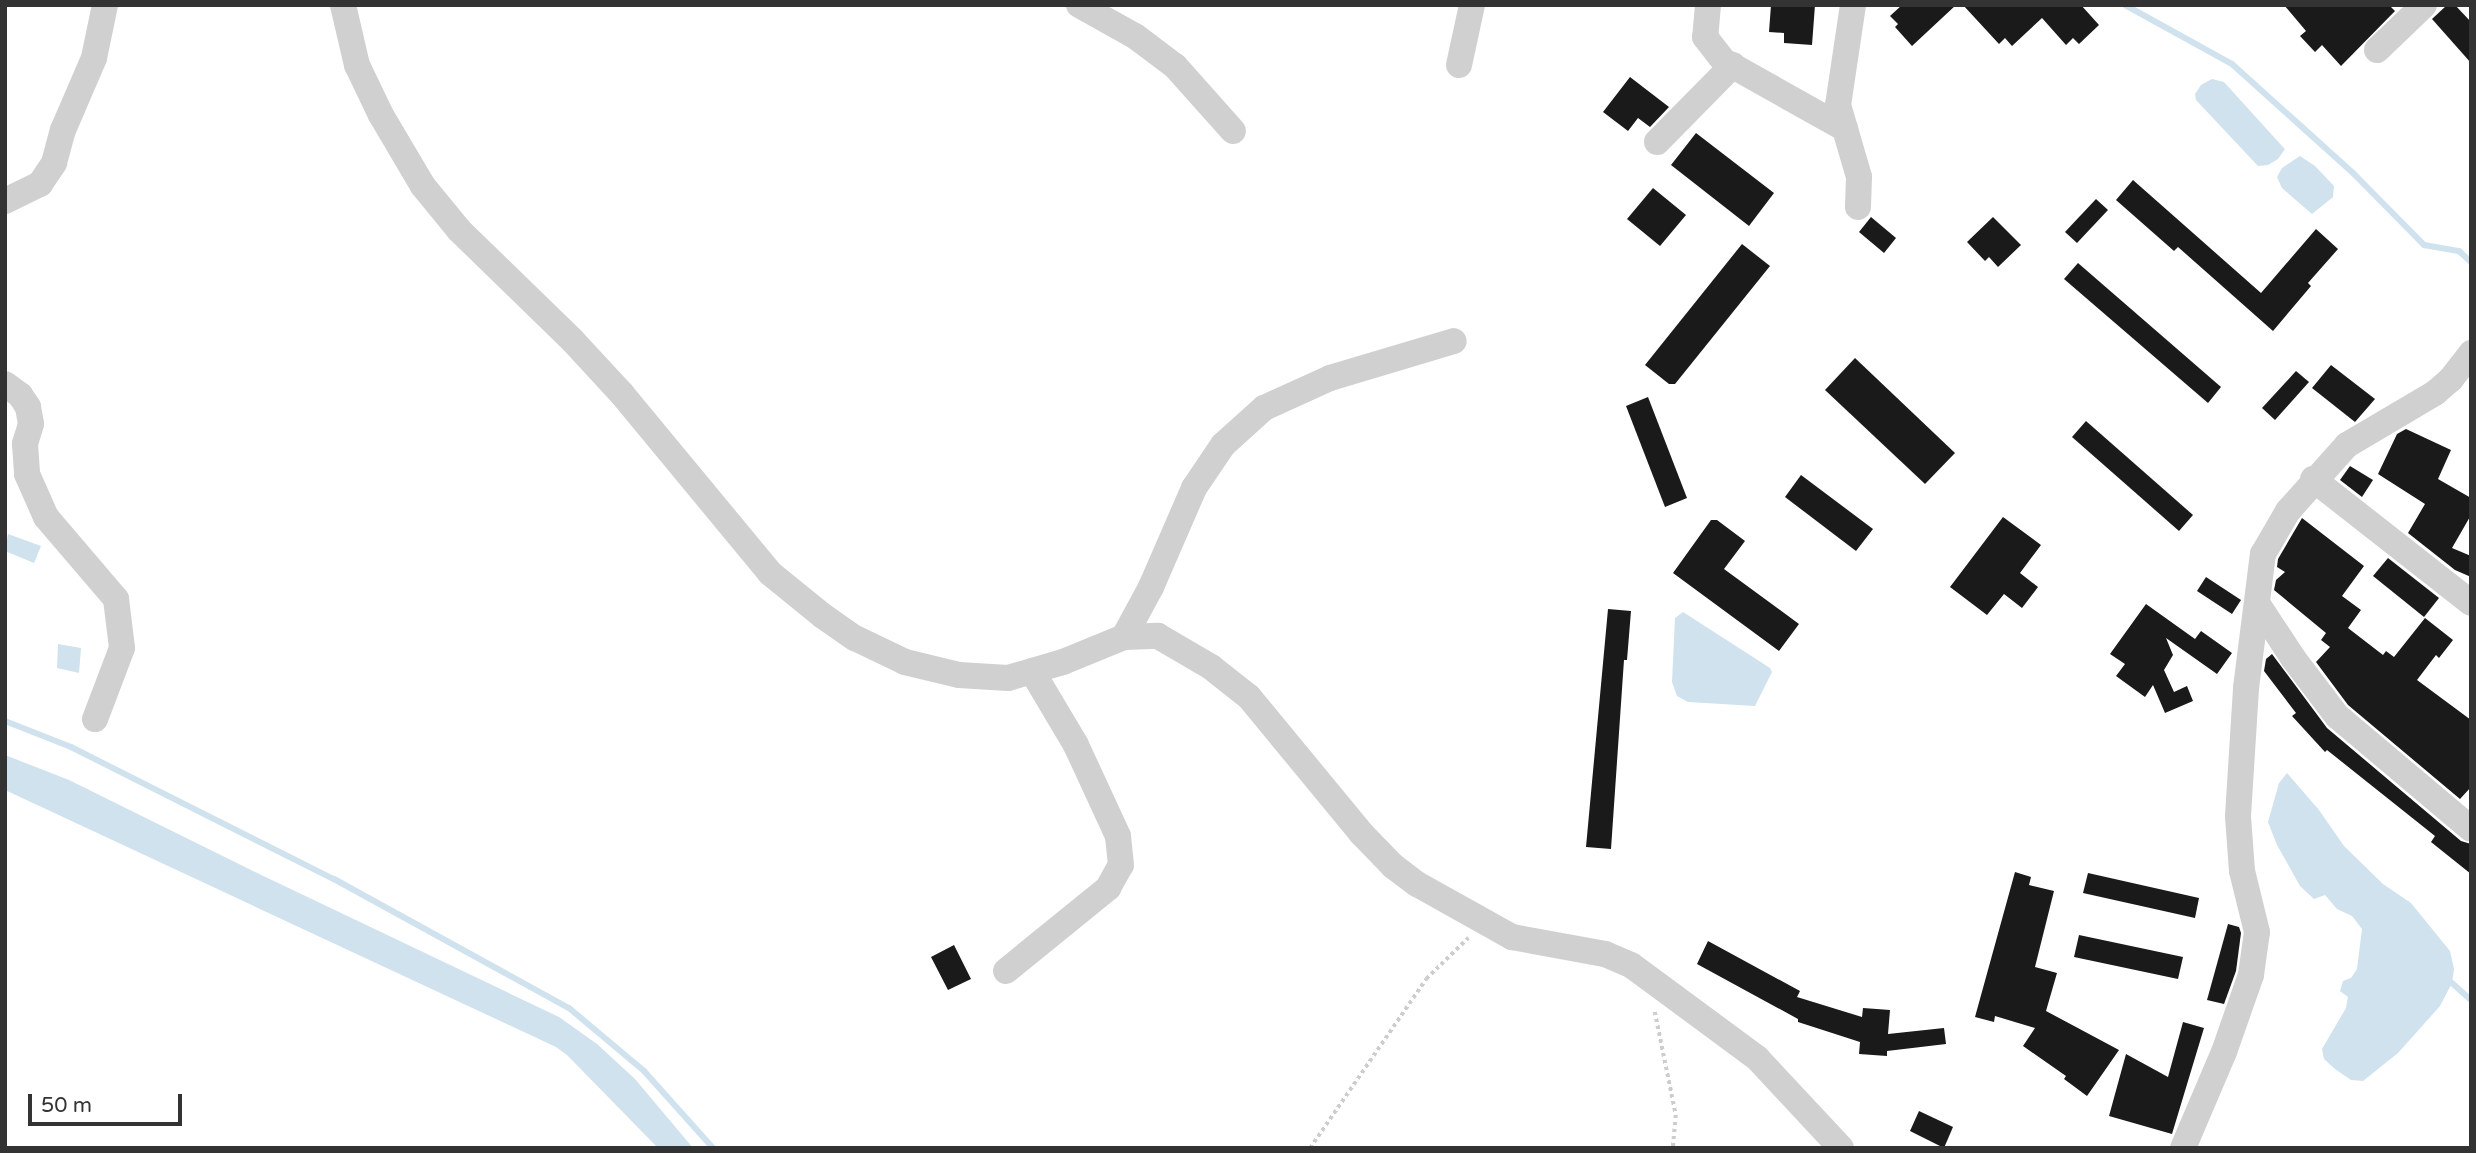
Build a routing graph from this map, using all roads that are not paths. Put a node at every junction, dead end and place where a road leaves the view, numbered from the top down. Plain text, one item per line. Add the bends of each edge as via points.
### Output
1 (105, 5) edge
2 (343, 5) edge
3 (1079, 5) edge
4 (1472, 5) edge
5 (1708, 5) edge
6 (1853, 5) edge
7 (2424, 5) edge
8 (2377, 50) dead end
9 (1459, 65) dead end
10 (1733, 65) junction
11 (1845, 129) junction
12 (1233, 131) dead end
13 (1657, 142) dead end
14 (5, 201) edge
15 (1858, 207) dead end
16 (1454, 341) dead end
17 (2471, 354) edge
18 (5, 384) edge
19 (2313, 479) junction
20 (2257, 603) junction
21 (2471, 603) edge
22 (1124, 637) junction
23 (1032, 671) junction
24 (95, 719) dead end
25 (2471, 829) edge
26 (1006, 971) dead end
27 (1841, 1148) edge
28 (2183, 1148) edge

1 - 14 street via 94,58 54,163 40,184
2 - 23 street via 357,65 423,186 459,230 622,394 770,573 844,631 905,662 959,675 1008,678
3 - 12 street via 1135,36 1175,66
4 - 9 street
5 - 10 street via 1705,37 1724,61
6 - 11 street via 1838,105
7 - 8 street
10 - 11 street
10 - 13 street
11 - 15 street via 1859,177
16 - 22 street via 1330,378 1264,408 1223,444 1194,488
17 - 19 street via 2435,393 2347,445
18 - 24 street via 28,407 27,474 46,517 116,599 122,648
19 - 20 street via 2263,554
19 - 21 street
20 - 25 street via 2337,716
20 - 28 street via 2238,816 2242,871 2257,932 2246,988
22 - 23 street
22 - 27 street via 1158,636 1212,667 1249,697 1317,783 1392,866 1417,884 1512,937 1605,954 1647,976 1758,1058
23 - 26 street via 1076,745 1118,836 1121,865 1108,888

